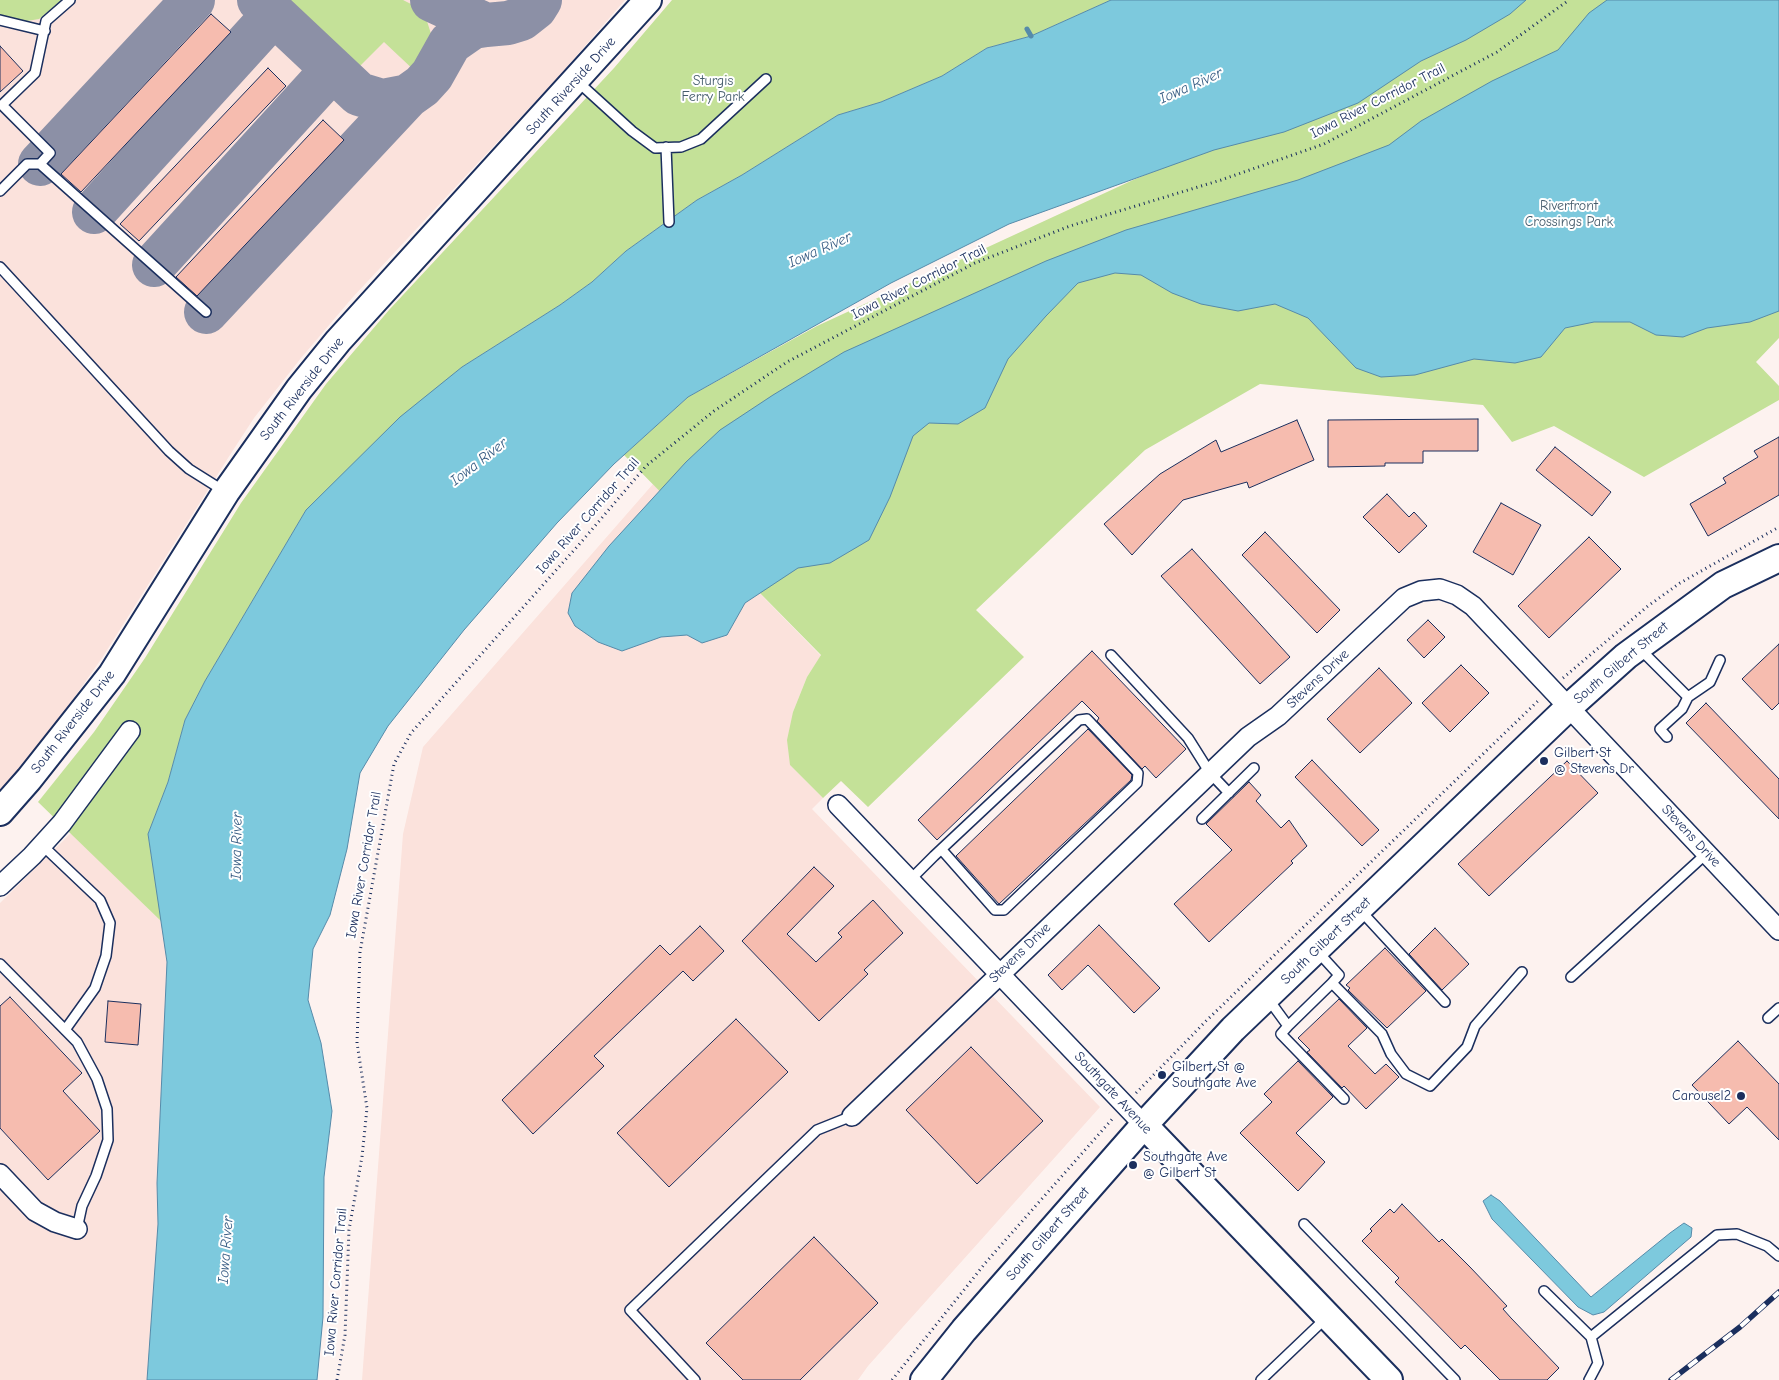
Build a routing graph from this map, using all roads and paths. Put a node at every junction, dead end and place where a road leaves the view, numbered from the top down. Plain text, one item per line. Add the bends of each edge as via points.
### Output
1 (70, 0) edge
2 (648, 0) edge
3 (1569, 0) edge
4 (0, 20) edge
5 (45, 31) junction
6 (766, 79) dead end
7 (576, 81) junction
8 (666, 148) junction
9 (40, 164) junction
10 (0, 191) edge
11 (669, 222) dead end
12 (0, 267) edge
13 (206, 312) dead end
14 (226, 492) junction
15 (1779, 558) edge
16 (1638, 647) junction
17 (1111, 655) dead end
18 (1720, 660) dead end
19 (1688, 698) junction
20 (1569, 708) junction
21 (130, 731) dead end
22 (1667, 737) dead end
23 (1254, 768) dead end
24 (1210, 773) junction
25 (1229, 793) junction
26 (838, 805) dead end
27 (0, 812) edge
28 (1202, 819) dead end
29 (42, 845) junction
30 (942, 850) junction
31 (1707, 853) junction
32 (910, 880) junction
33 (0, 886) edge
34 (1359, 909) junction
35 (1779, 930) edge
36 (1316, 950) junction
37 (0, 964) edge
38 (1000, 972) junction
39 (1522, 972) dead end
40 (1571, 977) dead end
41 (1332, 983) junction
42 (1267, 997) junction
43 (1445, 1002) dead end
44 (1779, 1008) edge
45 (1768, 1018) dead end
46 (1288, 1026) junction
47 (65, 1030) junction
48 (1344, 1099) dead end
49 (852, 1116) joint
50 (1144, 1125) junction
51 (0, 1174) edge
52 (1304, 1224) dead end
53 (77, 1229) joint
54 (1779, 1256) edge
55 (1544, 1291) dead end
56 (1328, 1316) junction
57 (1591, 1337) junction
58 (337, 1380) edge
59 (695, 1380) edge
60 (924, 1380) edge
61 (1261, 1380) edge
62 (1390, 1380) edge
63 (1454, 1380) edge
64 (1589, 1380) edge

1 - 5 lane via 46,21
2 - 7 main road, South Riverside Drive
3 - 58 path, Iowa River Corridor Trail via 1496,52 1324,144 1221,180 1070,226 975,263 787,362 714,412 646,466 411,733 394,764 360,952 357,1043 367,1108 349,1230 345,1335
4 - 5 lane
5 - 9 lane via 35,73 2,105 50,152
6 - 8 lane via 701,139 682,147
7 - 8 lane via 632,131 655,148
7 - 14 main road, South Riverside Drive via 338,341 299,389
8 - 11 lane
9 - 10 lane via 27,164
9 - 13 lane
12 - 14 lane via 169,451 189,469
14 - 27 main road, South Riverside Drive via 112,674
15 - 16 main road, South Gilbert Street via 1723,585
16 - 19 lane
16 - 20 main road, South Gilbert Street
17 - 24 lane via 1188,738
18 - 19 lane via 1710,682
19 - 22 lane via 1682,709 1660,729
20 - 24 street, Stevens Drive via 1473,606 1440,589 1421,591 1404,598 1278,716 1248,737
20 - 31 street, Stevens Drive
20 - 34 main road, South Gilbert Street
21 - 29 street
23 - 25 lane
24 - 25 lane
24 - 38 street, Stevens Drive
25 - 28 lane
26 - 32 street, Southgate Avenue
29 - 33 street
29 - 47 lane via 100,900 110,923 106,956 95,988
30 - 30 lane via 1079,720 1087,719 1138,773 1137,783 1004,910 995,910
30 - 32 lane
31 - 35 street, Stevens Drive
31 - 40 lane
32 - 38 street, Southgate Avenue
34 - 36 main road, South Gilbert Street
34 - 43 lane
36 - 41 lane via 1339,975
36 - 42 main road, South Gilbert Street
37 - 47 lane
38 - 49 street, Stevens Drive
38 - 50 street, Southgate Avenue
39 - 41 lane via 1475,1026 1467,1047 1430,1086 1406,1074 1391,1054 1382,1034
41 - 46 lane
42 - 46 lane
42 - 50 main road, South Gilbert Street
44 - 45 lane
46 - 48 lane via 1282,1034
47 - 53 lane via 77,1042 97,1078 108,1109 108,1140 82,1206
49 - 59 lane via 817,1130 630,1310
50 - 56 main road, Southgate Avenue
50 - 60 main road, South Gilbert Street
51 - 53 street via 35,1210 55,1222
52 - 63 lane
54 - 57 lane via 1768,1246 1737,1234 1717,1236
55 - 57 lane
56 - 61 lane
56 - 62 main road, Southgate Avenue
57 - 64 lane via 1598,1362

